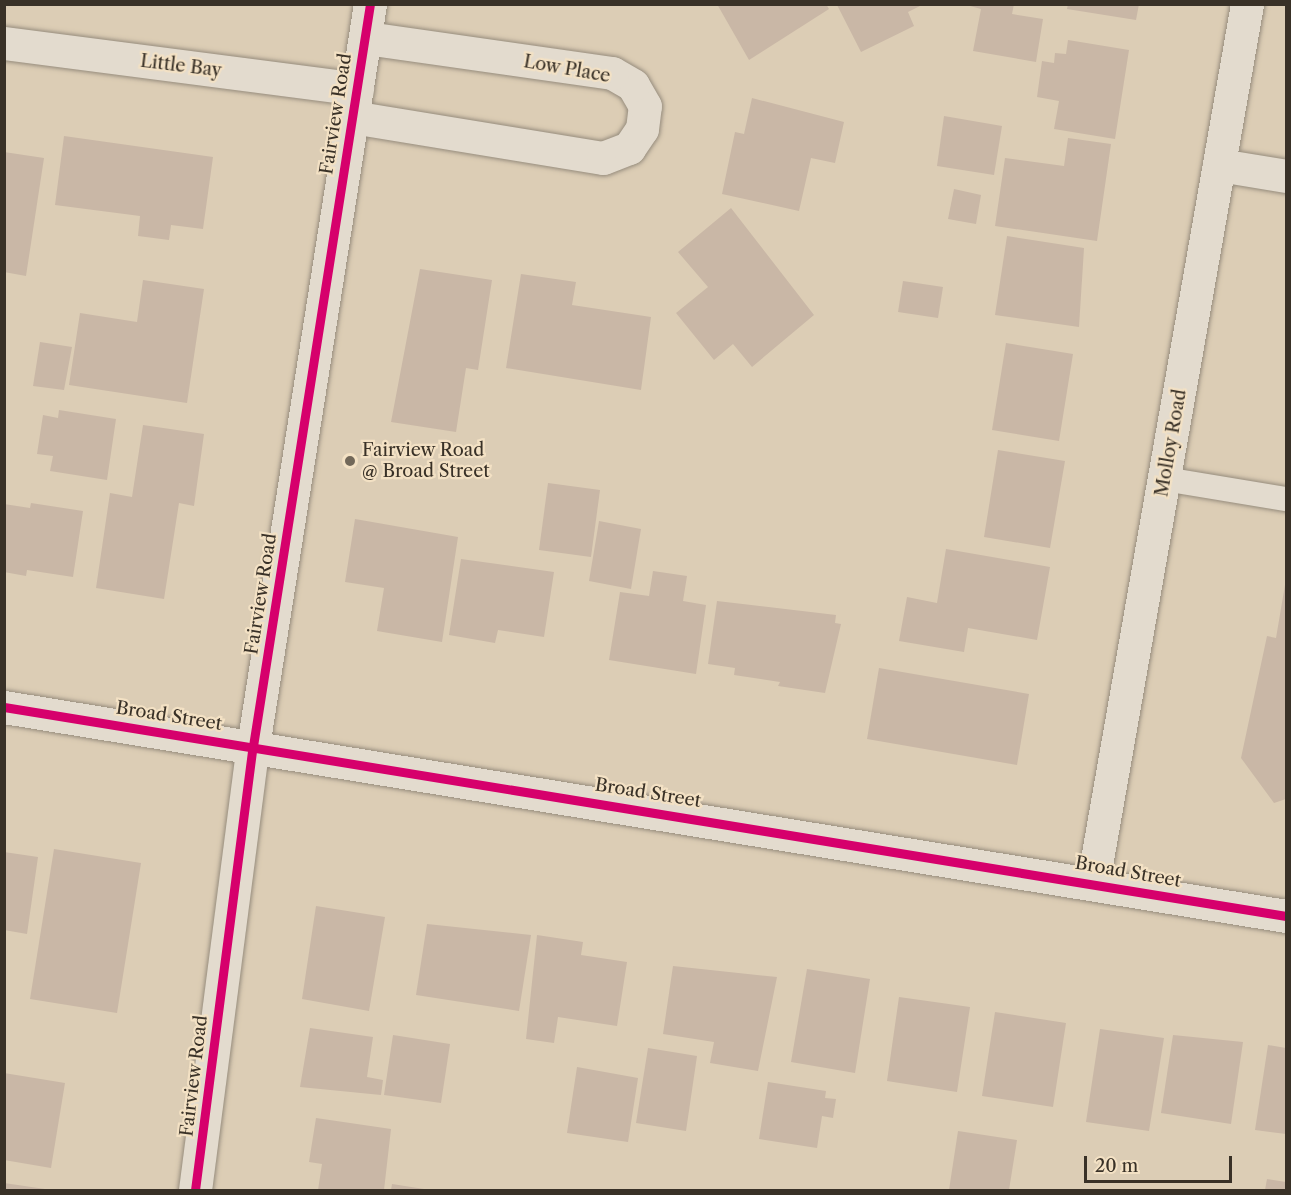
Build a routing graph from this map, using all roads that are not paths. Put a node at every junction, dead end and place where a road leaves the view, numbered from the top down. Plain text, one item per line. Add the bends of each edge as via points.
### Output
1 (370, 4) edge
2 (1247, 4) edge
3 (365, 39) junction
4 (4, 43) edge
5 (354, 103) junction
6 (1219, 165) junction
7 (1287, 176) edge
8 (1165, 479) junction
9 (1287, 499) edge
10 (4, 707) edge
11 (253, 746) junction
12 (1093, 882) junction
13 (1287, 916) edge
14 (195, 1191) edge

1 - 3 street, Fairview Road
2 - 6 street, Molloy Road
3 - 5 street, Fairview Road
3 - 5 street, Low Place via 612,73 633,85 645,106 642,129 629,148 603,158
4 - 5 street, Little Bay
5 - 11 street, Fairview Road
6 - 7 street
6 - 8 street, Molloy Road
8 - 9 lane
8 - 12 street, Molloy Road
10 - 11 street, Broad Street
11 - 12 street, Broad Street
11 - 14 street, Fairview Road
12 - 13 street, Broad Street

